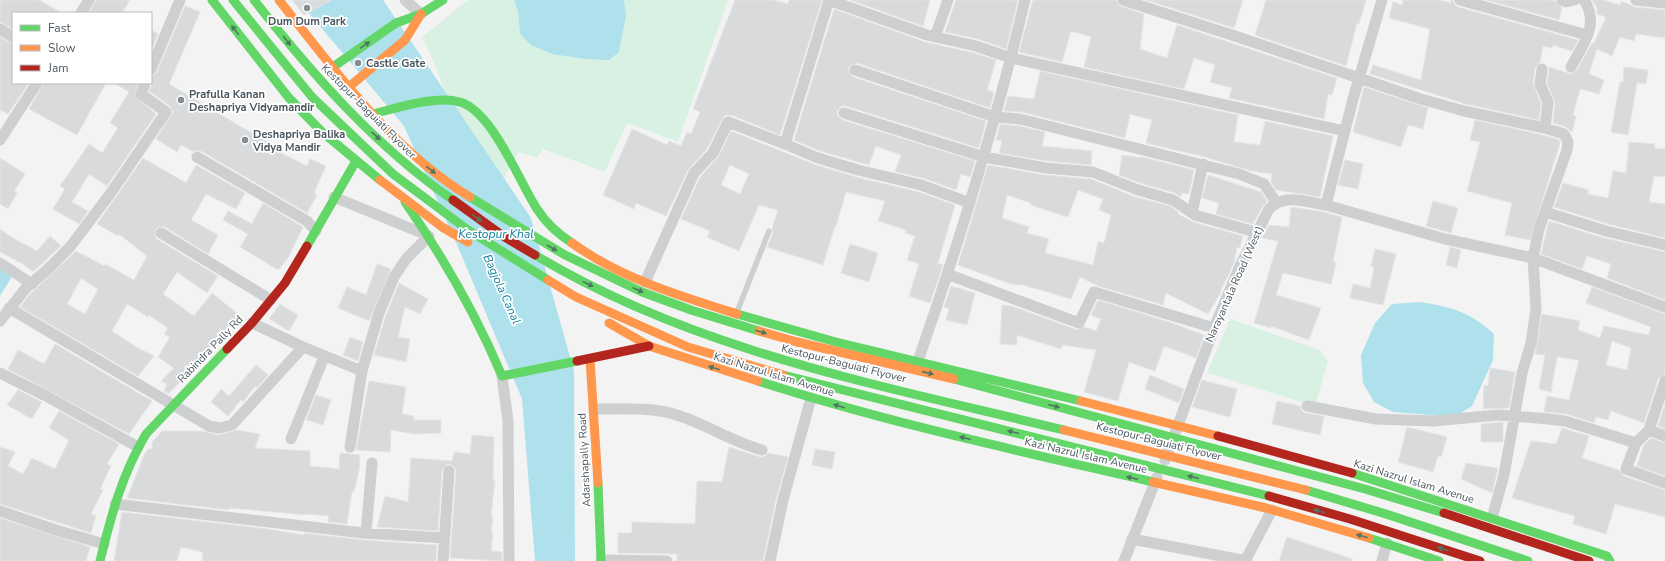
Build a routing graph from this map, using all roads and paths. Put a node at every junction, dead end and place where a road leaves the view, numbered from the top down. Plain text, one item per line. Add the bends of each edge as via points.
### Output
1 (89, 0) edge
2 (180, 0) edge
3 (212, 0) edge
4 (233, 0) edge
5 (254, 0) edge
6 (279, 0) edge
7 (405, 0) edge
8 (443, 0) edge
9 (829, 0) edge
10 (948, 0) edge
11 (1025, 0) edge
12 (1123, 0) edge
13 (1382, 0) edge
14 (1460, 0) edge
15 (1562, 0) edge
16 (1575, 0) edge
17 (1584, 0) edge
18 (1636, 0) edge
19 (1665, 3) edge
20 (82, 12) edge
21 (421, 14) junction
22 (0, 29) edge
23 (12, 36) edge
24 (1587, 36) junction
25 (934, 38) junction
26 (1012, 58) junction
27 (152, 65) edge
28 (333, 67) junction
29 (1571, 67) dead end
30 (1542, 69) dead end
31 (855, 70) dead end
32 (1359, 78) junction
33 (36, 84) edge
34 (146, 84) edge
35 (350, 86) junction
36 (844, 113) dead end
37 (373, 114) junction
38 (995, 117) junction
39 (1545, 128) junction
40 (1345, 130) junction
41 (0, 140) edge
42 (785, 144) junction
43 (197, 157) dead end
44 (984, 157) junction
45 (356, 161) junction
46 (1203, 164) junction
47 (334, 197) junction
48 (403, 199) junction
49 (1276, 202) junction
50 (970, 203) junction
51 (1326, 205) junction
52 (1545, 212) junction
53 (1192, 213) junction
54 (316, 230) junction
55 (769, 231) dead end
56 (1255, 232) junction
57 (161, 233) dead end
58 (429, 236) junction
59 (1665, 245) edge
60 (1533, 258) junction
61 (0, 264) edge
62 (947, 274) junction
63 (644, 282) junction
64 (32, 284) junction
65 (271, 300) junction
66 (1665, 307) edge
67 (9, 308) junction
68 (736, 314) junction
69 (0, 321) edge
70 (252, 323) junction
71 (1214, 328) junction
72 (649, 346) junction
73 (303, 347) junction
74 (324, 357) junction
75 (590, 359) junction
76 (918, 362) junction
77 (362, 371) junction
78 (0, 373) edge
79 (506, 376) junction
80 (1665, 381) edge
81 (811, 398) junction
82 (172, 406) junction
83 (1307, 406) dead end
84 (594, 409) junction
85 (1514, 416) junction
86 (1178, 426) junction
87 (1648, 430) junction
88 (1665, 436) edge
89 (1174, 438) junction
90 (1223, 438) junction
91 (291, 439) dead end
92 (1636, 444) junction
93 (138, 447) junction
94 (350, 447) dead end
95 (762, 450) dead end
96 (1220, 450) junction
97 (372, 462) dead end
98 (449, 471) dead end
99 (1155, 483) junction
100 (1665, 483) edge
101 (1208, 495) junction
102 (115, 504) junction
103 (1272, 510) junction
104 (0, 511) edge
105 (1492, 518) junction
106 (366, 533) junction
107 (444, 538) junction
108 (1132, 539) junction
109 (1387, 543) junction
110 (104, 544) junction
111 (601, 560) edge
112 (100, 561) edge
113 (443, 561) edge
114 (509, 561) edge
115 (667, 561) edge
116 (770, 561) edge
117 (1124, 561) edge
118 (1246, 561) edge
119 (1382, 561) edge
120 (1439, 561) edge
121 (1480, 561) edge
122 (1528, 561) edge
123 (1589, 561) edge
124 (1610, 561) edge

1 - 20 street
2 - 27 street
45 -> 3 main road, Kazi Nazrul Islam Avenue via 322,132 289,98
121 -> 4 main road via 1350,519 1254,492 782,374 688,346 650,331 576,297 531,270 468,230 393,174 312,97
5 -> 122 main road, Kestopur-Baguiati Flyover via 325,86 405,164 482,222 525,249 577,279 633,306 685,328 781,359 1265,479 1357,505
6 - 28 main road, Kazi Nazrul Islam Avenue
7 - 21 street
8 - 21 main road
9 - 25 street
9 - 42 street
10 - 25 street
11 - 26 street
12 - 32 street
13 - 32 street
14 - 24 street
15 - 16 street
17 - 24 street via 1592,18
18 - 19 street
28 -> 21 main road via 396,23
21 - 35 main road via 405,40
22 - 23 street
24 - 29 street
25 - 26 street via 976,46
26 - 38 street
26 - 40 street
28 - 35 main road, Kazi Nazrul Islam Avenue
30 - 39 street via 1540,84 1548,102
31 - 38 street
32 - 39 street via 1464,111
32 - 40 street
33 - 41 street
34 - 64 street via 141,94 166,112 70,247
35 - 37 main road, Kazi Nazrul Islam Avenue
36 - 44 street
37 - 63 main road, Kazi Nazrul Islam Avenue via 444,100 459,101 470,106 494,133 547,223 579,249
37 -> 89 main road, Kazi Nazrul Islam Avenue via 422,163 453,187 565,255 642,292 797,342 982,386
38 - 44 street
38 - 46 street via 1020,119
39 - 52 street via 1564,134 1568,142
40 - 51 street
42 - 50 street via 818,158 921,185
42 - 63 street via 728,122 713,153 694,173
43 - 54 street via 307,221
44 - 50 street
44 - 53 street via 1046,168 1093,172 1138,190 1173,200
45 - 47 main road, Rabindra Pally Rd
45 - 48 main road, Kazi Nazrul Islam Avenue
46 - 49 street via 1254,178 1264,184
46 - 53 street
47 - 54 main road, Rabindra Pally Rd
47 - 58 street
48 - 58 main road
48 - 72 main road, Kazi Nazrul Islam Avenue via 442,227
49 - 51 street via 1289,199
49 - 56 street, Narayantala Road (West)
50 - 62 street
51 - 60 street via 1445,239
52 - 59 street via 1599,229
52 - 60 street
53 - 56 street
54 - 65 main road, Rabindra Pally Rd via 285,283
55 - 68 lane
56 - 71 street, Narayantala Road (West)
57 - 65 street
58 - 77 street via 406,259 394,277 379,313
58 - 79 main road via 452,272
60 - 66 street
60 - 85 street via 1536,309
61 - 64 street
62 - 71 street via 1079,323 1094,292
62 - 76 street
63 - 68 main road, Kazi Nazrul Islam Avenue
64 - 67 street
65 - 70 main road, Rabindra Pally Rd
67 - 69 street
67 - 82 street
68 - 76 main road, Kazi Nazrul Islam Avenue
70 - 73 street
70 - 82 main road, Rabindra Pally Rd
71 - 86 street, Narayantala Road (West)
72 - 75 main road
81 -> 72 main road, Kazi Nazrul Islam Avenue
73 - 74 street
73 - 82 street via 232,425 219,428 208,426
74 - 77 street
74 - 91 street
75 - 79 main road
75 - 84 main road, Adarshapally Road
76 - 86 main road, Kazi Nazrul Islam Avenue
77 - 94 street
78 - 93 street
79 - 114 street
80 - 87 street
99 -> 81 main road, Kazi Nazrul Islam Avenue via 898,422
81 - 116 street via 783,500
82 - 93 main road, Rabindra Pally Rd via 146,434
83 - 85 street via 1376,419 1433,421 1486,415
84 - 95 street via 674,414
84 - 111 main road, Adarshapally Road
85 - 92 street via 1565,421
85 - 105 street via 1504,475
86 - 89 street, Narayantala Road (West)
86 - 90 main road, Kazi Nazrul Islam Avenue
87 - 88 street
87 - 92 street
89 - 96 main road, Kazi Nazrul Islam Avenue
89 - 99 street, Narayantala Road (West)
90 - 96 main road
90 - 105 main road, Kazi Nazrul Islam Avenue via 1355,475
92 - 100 street via 1626,468
93 - 102 main road, Rabindra Pally Rd via 123,475
96 - 101 main road
96 - 123 main road, Kazi Nazrul Islam Avenue via 1409,502
97 - 106 street
98 - 107 street
99 - 101 main road, Kazi Nazrul Islam Avenue
99 - 108 street, Narayantala Road (West)
101 - 103 main road, Kazi Nazrul Islam Avenue
102 - 106 street
102 - 110 main road, Rabindra Pally Rd
109 -> 103 main road, Kazi Nazrul Islam Avenue
103 - 118 street
104 - 110 street
105 - 124 main road, Kazi Nazrul Islam Avenue via 1607,556
106 - 107 street
107 - 113 street
108 - 117 street, Narayantala Road (West)
108 - 118 street
109 - 119 street
109 - 120 main road, Kazi Nazrul Islam Avenue
110 - 112 main road, Rabindra Pally Rd
111 - 115 street

